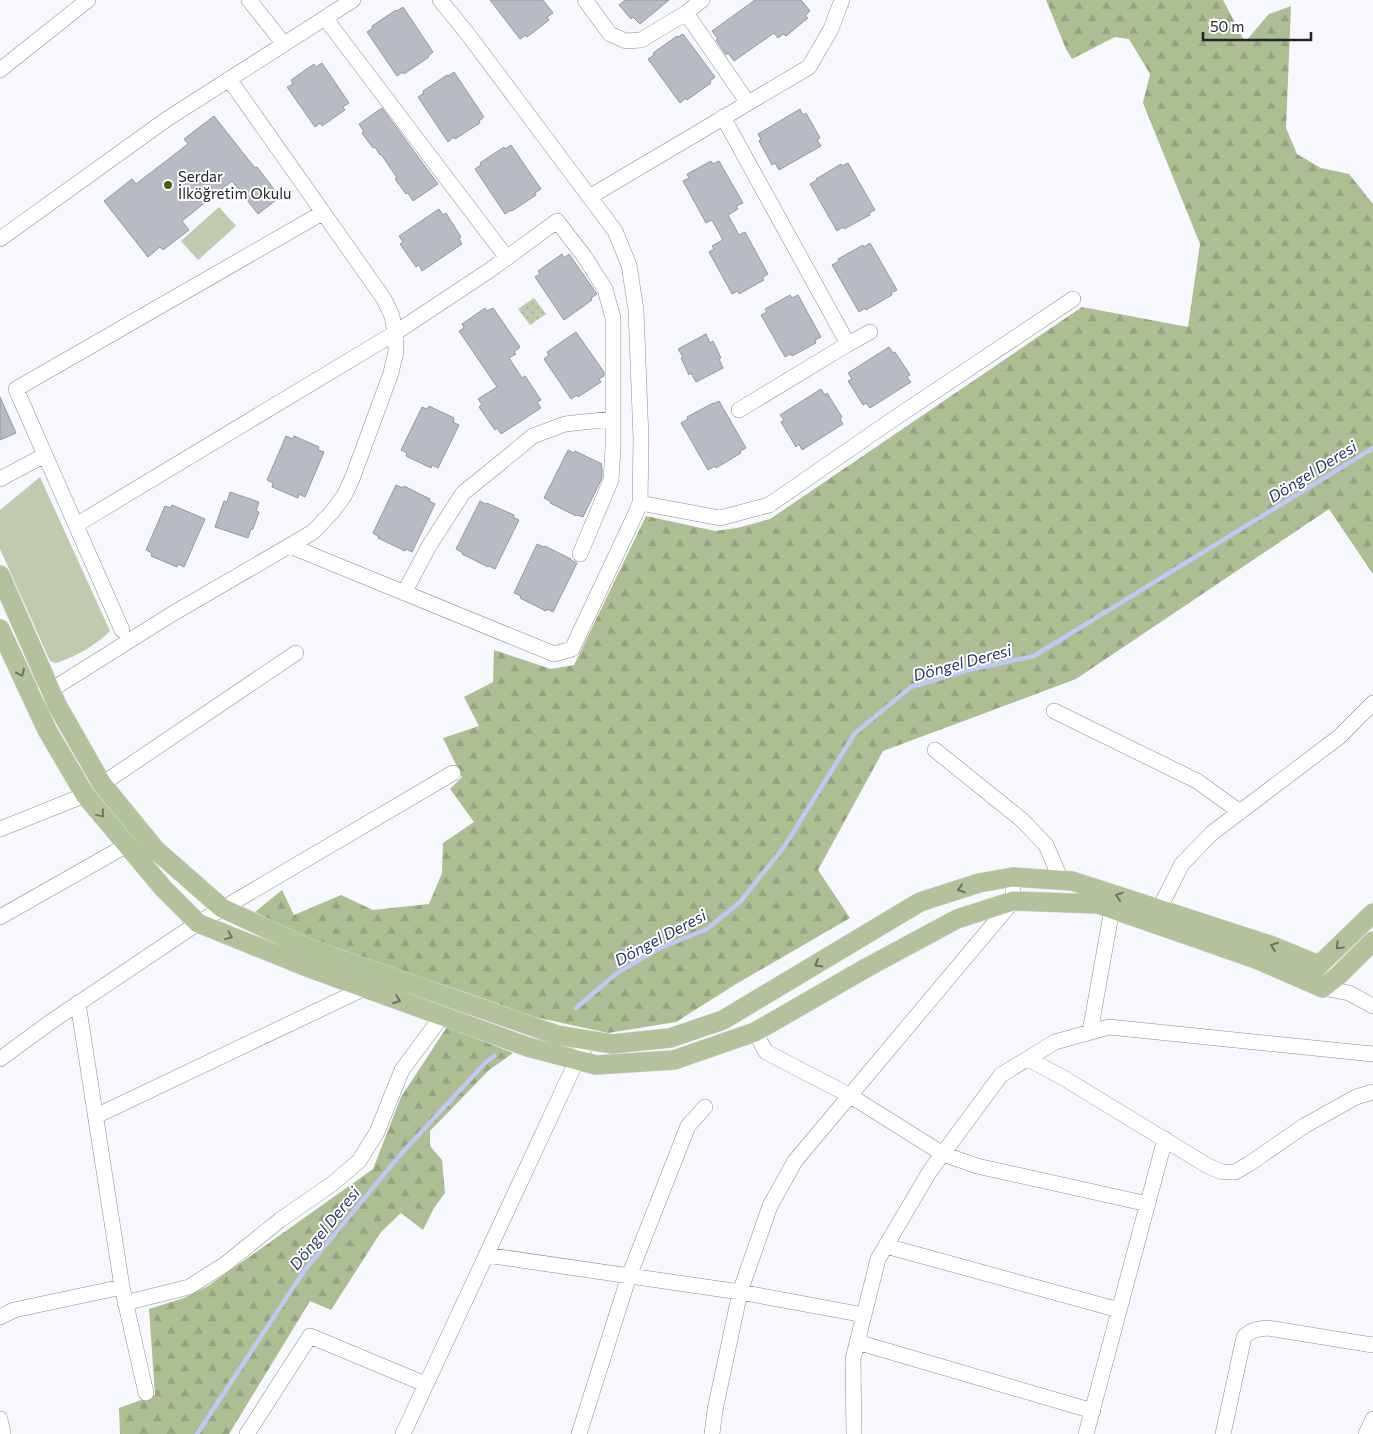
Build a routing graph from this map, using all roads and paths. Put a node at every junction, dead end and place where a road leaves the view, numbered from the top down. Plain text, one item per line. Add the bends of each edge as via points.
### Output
1 (88, 0) edge
2 (249, 0) edge
3 (353, 0) edge
4 (440, 0) edge
5 (585, 0) edge
6 (702, 0) edge
7 (842, 0) edge
8 (686, 13) junction
9 (325, 18) junction
10 (284, 44) junction
11 (0, 70) edge
12 (229, 79) junction
13 (748, 104) junction
14 (723, 117) junction
15 (590, 196) junction
16 (322, 213) junction
17 (0, 239) edge
18 (507, 258) junction
19 (1073, 299) dead end
20 (870, 332) dead end
21 (395, 333) junction
22 (848, 344) junction
23 (740, 410) dead end
24 (612, 419) junction
25 (45, 455) junction
26 (0, 479) edge
27 (640, 503) junction
28 (76, 525) junction
29 (290, 546) junction
30 (580, 554) dead end
31 (0, 575) edge
32 (404, 593) junction
33 (0, 629) edge
34 (122, 630) dead end
35 (296, 653) dead end
36 (50, 690) junction
37 (32, 697) junction
38 (1373, 703) edge
39 (1054, 711) dead end
40 (935, 750) dead end
41 (453, 773) dead end
42 (102, 784) junction
43 (85, 795) junction
44 (1240, 812) junction
45 (0, 830) edge
46 (127, 845) junction
47 (1014, 876) junction
48 (1061, 880) junction
49 (1013, 901) junction
50 (222, 908) junction
51 (1112, 909) junction
52 (1373, 913) edge
53 (1154, 915) junction
54 (0, 916) edge
55 (198, 923) junction
56 (1373, 941) edge
57 (1319, 964) junction
58 (1339, 975) junction
59 (1304, 979) junction
60 (365, 988) junction
61 (1323, 988) junction
62 (1350, 993) junction
63 (78, 1003) junction
64 (1373, 1006) edge
65 (442, 1016) junction
66 (754, 1032) junction
67 (1090, 1032) junction
68 (588, 1041) junction
69 (1373, 1054) edge
70 (1028, 1058) junction
71 (0, 1059) edge
72 (577, 1060) junction
73 (1373, 1092) edge
74 (849, 1095) junction
75 (705, 1107) dead end
76 (96, 1116) junction
77 (1165, 1139) junction
78 (943, 1154) junction
79 (1148, 1204) junction
80 (886, 1246) junction
81 (486, 1255) junction
82 (629, 1276) junction
83 (122, 1287) junction
84 (740, 1292) junction
85 (125, 1303) junction
86 (1119, 1310) junction
87 (864, 1315) junction
88 (0, 1317) edge
89 (857, 1342) junction
90 (1373, 1345) edge
91 (425, 1384) junction
92 (146, 1393) dead end
93 (1093, 1411) junction
94 (0, 1419) edge
95 (1373, 1420) edge
96 (3, 1434) edge
97 (247, 1434) edge
98 (403, 1434) edge
99 (579, 1434) edge
100 (712, 1434) edge
101 (854, 1434) edge
102 (1086, 1434) edge
103 (1223, 1434) edge
104 (1366, 1434) edge

1 - 11 street
2 - 10 street
3 - 9 street
4 - 15 street
5 - 8 street via 610,34 626,41 641,40
6 - 8 street
7 - 13 street via 831,28 809,67
8 - 13 street
9 - 10 street
9 - 18 street
10 - 12 street
12 - 16 street
12 - 17 street
13 - 14 street
14 - 15 street
14 - 22 street
15 - 27 street via 615,231 629,265 636,310
16 - 21 street via 384,299
16 - 25 street via 16,389
18 - 21 street
18 - 24 street via 558,221 584,256 605,289 613,318
19 - 27 street via 769,506 720,518
20 - 22 street
21 - 28 street
21 - 29 street via 396,351 391,373 344,496 313,532
22 - 23 street
24 - 30 street via 611,480
24 - 32 street via 565,424 532,436 463,493
25 - 26 street
25 - 28 street
27 - 32 street via 572,649 554,654
28 - 34 street
29 - 32 street
29 - 36 street
31 - 36 main road
33 -> 37 main road
35 - 42 street
36 - 37 street
36 - 42 main road
37 - 43 main road via 47,730
38 - 44 street via 1339,738
39 - 44 street via 1197,781
40 - 48 street via 1022,820 1046,844
41 - 50 street
42 - 50 main road via 156,850
43 - 45 street
43 -> 46 main road
44 - 53 street via 1212,833 1182,864
46 - 54 street
46 - 55 main road
47 - 48 main road
47 - 49 street
47 -> 68 main road via 979,883 920,902 723,1020 670,1038 612,1044
53 -> 48 main road via 1072,881
49 - 51 main road via 1098,904
49 - 66 main road via 957,919
49 - 74 street
50 - 55 street
50 - 68 main road via 308,948 557,1035
51 - 53 main road
51 - 67 street
52 -> 57 main road
57 -> 53 main road via 1270,945
53 - 59 main road
55 -> 60 main road
55 - 63 street
56 - 58 main road
57 - 58 street
57 - 59 main road
58 - 61 main road
58 - 62 street
59 - 61 main road
60 -> 65 main road
60 - 76 street
61 - 62 street
62 - 64 street
63 - 71 street
63 - 76 street
65 - 72 main road via 516,1044
65 - 85 street via 402,1070 378,1132 359,1161 224,1265 189,1287
66 - 72 main road via 674,1060 596,1065
66 - 74 street via 766,1052
67 - 69 street via 1109,1027
67 - 70 street via 1055,1042
68 - 72 street
70 - 77 street
70 - 78 street via 1001,1075
72 - 81 street
73 - 77 street via 1356,1097 1304,1126 1235,1172 1222,1172 1208,1166
74 - 78 street
74 - 84 street via 794,1160 770,1206
75 - 82 street via 688,1126
76 - 83 street
77 - 79 street
78 - 79 street via 976,1166
78 - 80 street
79 - 86 street
80 - 86 street
80 - 87 street via 878,1259
81 - 82 street
81 - 91 street
82 - 84 street
82 - 99 street
83 - 85 street
83 - 88 street via 14,1310
84 - 87 street
84 - 100 street
85 - 92 street
86 - 93 street
87 - 89 street
89 - 93 street
89 - 101 street via 853,1359
90 - 103 street via 1268,1328 1249,1332 1244,1337
91 - 97 street via 310,1336
91 - 98 street
93 - 102 street
94 - 96 street
95 - 104 street

